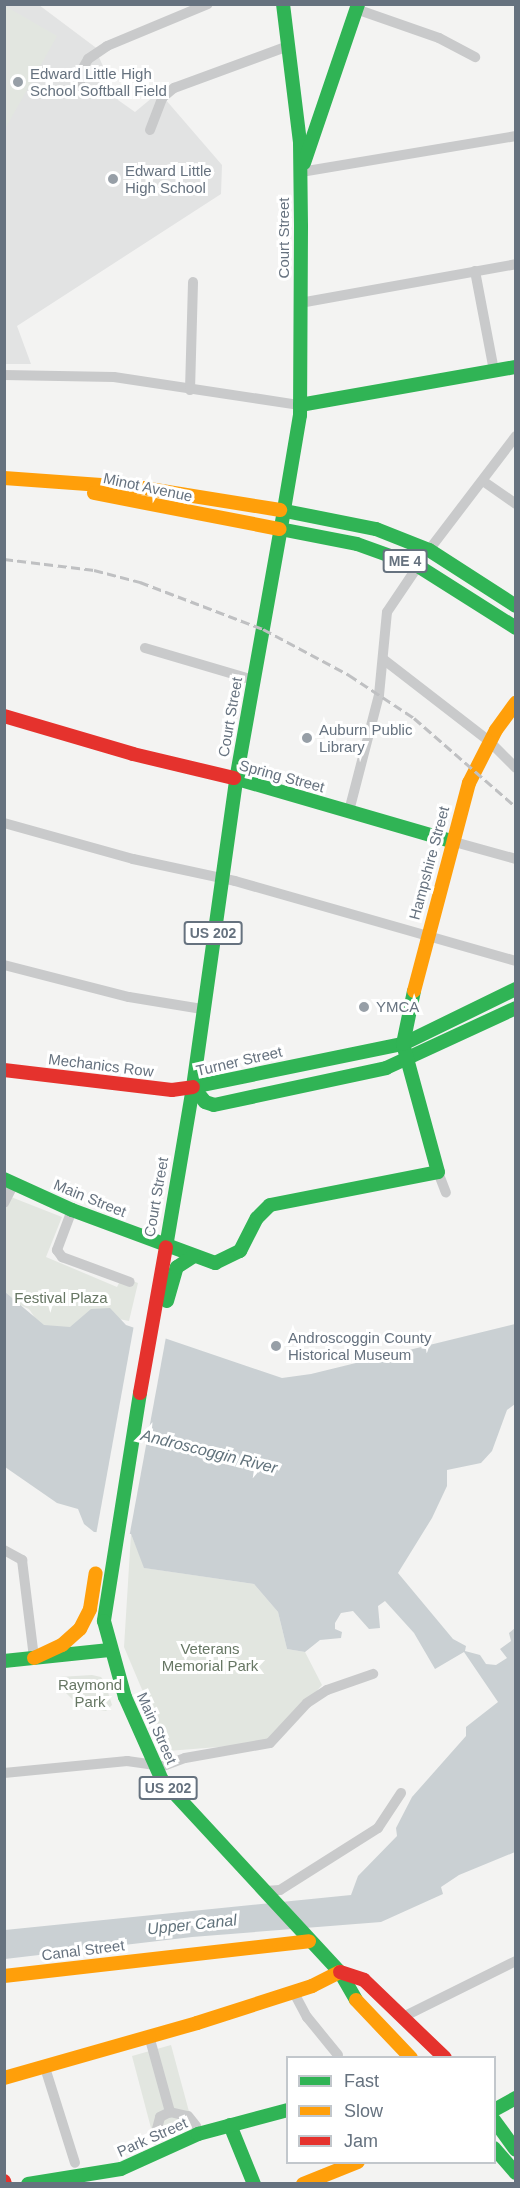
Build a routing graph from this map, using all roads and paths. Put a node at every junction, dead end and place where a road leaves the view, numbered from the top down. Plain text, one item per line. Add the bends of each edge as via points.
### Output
1 (208, 4) edge
2 (283, 4) edge
3 (357, 7) edge
4 (288, 46) junction
5 (475, 57) dead end
6 (80, 86) dead end
7 (322, 107) junction
8 (296, 112) junction
9 (150, 130) dead end
10 (516, 136) edge
11 (301, 172) junction
12 (516, 264) edge
13 (475, 271) junction
14 (193, 282) dead end
15 (300, 303) junction
16 (516, 367) edge
17 (494, 371) junction
18 (4, 375) edge
19 (190, 390) junction
20 (300, 405) junction
21 (516, 436) edge
22 (4, 478) edge
23 (483, 481) junction
24 (75, 486) junction
25 (516, 504) edge
26 (284, 510) junction
27 (280, 528) junction
28 (429, 550) junction
29 (418, 566) junction
30 (516, 606) edge
31 (516, 628) edge
32 (145, 648) dead end
33 (383, 659) junction
34 (254, 680) junction
35 (516, 702) edge
36 (4, 716) edge
37 (489, 741) junction
38 (516, 768) edge
39 (236, 780) junction
40 (349, 811) junction
41 (4, 823) edge
42 (451, 841) junction
43 (516, 859) edge
44 (222, 879) junction
45 (426, 937) junction
46 (516, 961) edge
47 (4, 965) edge
48 (516, 989) edge
49 (516, 1008) edge
50 (202, 1009) junction
51 (403, 1044) junction
52 (409, 1059) junction
53 (4, 1070) edge
54 (193, 1087) junction
55 (214, 1105) junction
56 (182, 1147) junction
57 (438, 1172) junction
58 (9, 1181) edge
59 (446, 1193) dead end
60 (4, 1203) edge
61 (72, 1210) junction
62 (163, 1247) junction
63 (194, 1256) junction
64 (224, 1261) junction
65 (130, 1282) dead end
66 (159, 1313) junction
67 (133, 1431) joint
68 (4, 1550) edge
69 (105, 1562) junction
70 (109, 1650) junction
71 (34, 1658) junction
72 (4, 1661) edge
73 (373, 1674) dead end
74 (152, 1763) junction
75 (4, 1773) edge
76 (401, 1793) dead end
77 (267, 1895) junction
78 (304, 1936) junction
79 (516, 1961) edge
80 (340, 1972) junction
81 (4, 1976) edge
82 (292, 1991) junction
83 (405, 2016) junction
84 (151, 2043) dead end
85 (338, 2055) dead end
86 (409, 2056) edge
87 (443, 2056) edge
88 (47, 2074) dead end
89 (4, 2078) edge
90 (516, 2098) edge
91 (496, 2109) edge
92 (286, 2111) edge
93 (170, 2112) junction
94 (496, 2121) edge
95 (230, 2125) junction
96 (196, 2127) dead end
97 (154, 2140) dead end
98 (496, 2149) edge
99 (516, 2150) edge
100 (75, 2163) dead end
101 (355, 2164) edge
102 (516, 2173) edge
103 (28, 2184) edge
104 (254, 2184) edge
105 (303, 2184) edge

1 - 6 street via 107,46 88,59 80,73
2 - 4 main road, Court Street
3 - 5 street via 439,38
3 - 7 main road
4 - 8 main road, Court Street
4 - 9 street via 174,88 162,98
7 - 8 main road
7 - 11 main road
8 - 11 main road, Court Street
10 - 11 street
11 - 15 main road, Court Street
12 - 13 street
13 - 15 street
13 - 17 street
14 - 19 street
15 - 20 main road, Court Street
16 - 17 main road
17 - 20 main road
18 - 19 street via 91,375
19 - 20 street
20 - 26 main road, Court Street via 293,472
21 - 23 street
22 - 24 main road
23 - 25 street
23 - 28 street
24 - 26 main road, Minot Avenue via 143,488
24 - 27 main road, Minot Avenue via 100,496
26 - 27 main road, Court Street / US 202
26 - 28 main road, ME 4 via 376,529
27 - 29 main road, ME 4 via 357,544
27 - 34 main road, Court Street / US 202
28 - 30 main road, ME 4
29 - 31 main road, ME 4
29 - 33 street via 387,612
32 - 34 street
33 - 37 street
33 - 40 street via 379,694
34 - 39 main road, Court Street / US 202
35 - 37 main road, Hampshire Street
36 - 39 main road, Spring Street
37 - 38 street
37 - 42 main road, Hampshire Street via 469,783
39 - 40 main road, Spring Street
39 - 44 main road, Court Street / US 202
40 - 42 main road, Spring Street
41 - 44 street
42 - 43 street, Spring Street
42 - 45 main road, Hampshire Street
44 - 45 street
44 - 50 main road, Court Street / US 202
45 - 46 street
45 - 51 main road, Hampshire Street
47 - 50 street via 129,998
48 - 51 main road, Turner Street
49 - 52 main road
50 - 54 main road, Court Street / US 202
51 - 52 main road
51 - 54 main road, Turner Street
52 - 55 main road via 386,1068
52 - 57 main road
53 - 54 main road, Mechanics Row via 172,1090
54 - 55 main road, Turner Street via 205,1102
54 - 56 main road, Court Street / US 202
55 - 56 main road
56 - 62 main road, Court Street / US 202
57 - 59 street
57 - 64 main road via 270,1205 257,1218 240,1251
58 - 60 street
58 - 61 main road, Main Street
61 - 62 main road, Main Street
61 - 65 street via 57,1250 62,1257
62 - 63 main road
62 - 64 main road via 182,1244
62 - 66 main road, Court Street / US 202
63 - 64 main road via 215,1263
63 - 66 main road via 177,1267
66 - 67 main road, Court Street / US 202 via 145,1360
67 - 69 main road, Main Street / US 202 via 119,1516
68 - 71 street via 22,1560
69 - 70 main road, Main Street / US 202 via 104,1621
69 - 71 main road via 80,1629 62,1645
70 - 71 main road
70 - 74 main road, Main Street / US 202
71 - 72 main road
73 - 74 street via 327,1690 307,1703 270,1743 185,1758 163,1766
74 - 75 street via 114,1762
74 - 77 main road, Main Street / US 202 via 173,1794
76 - 77 street via 378,1828
77 - 78 main road, Main Street / US 202
78 - 80 main road, Main Street / US 202
78 - 81 main road, Canal Street
79 - 83 street
80 - 82 main road
80 - 83 main road, Main Street / US 202 via 364,1980
80 - 86 main road, Main Street / US 202 via 350,1993
82 - 85 street
82 - 89 main road
83 - 87 main road, Main Street / US 202
84 - 93 street
88 - 100 street
90 - 91 main road
92 - 95 main road, Park Street
93 - 96 street via 188,2116
93 - 97 street via 160,2117
94 - 99 main road
95 - 103 main road, Park Street via 194,2136 124,2168
95 - 104 main road
98 - 102 main road
101 - 105 main road

